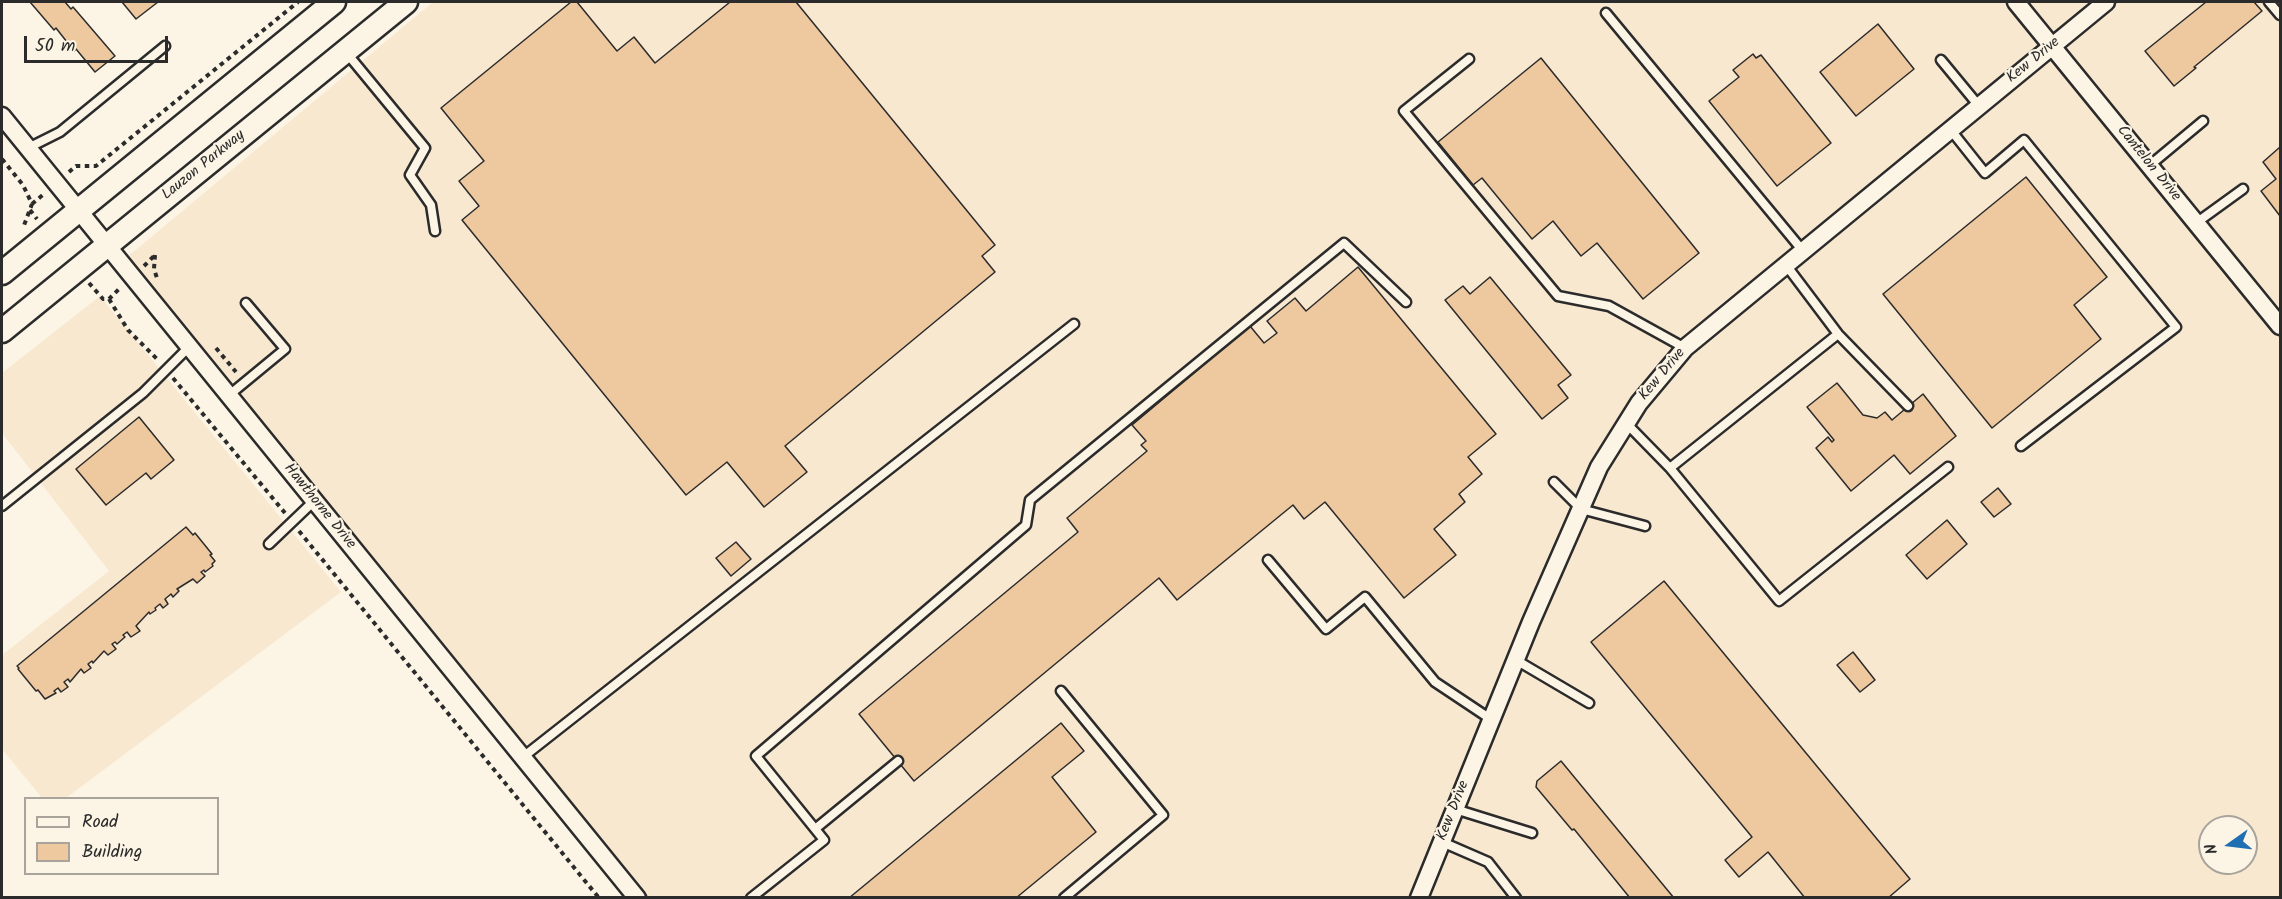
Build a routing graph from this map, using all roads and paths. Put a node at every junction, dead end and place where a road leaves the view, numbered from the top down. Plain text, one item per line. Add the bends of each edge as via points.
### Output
1 (298, 2) edge
2 (334, 2) edge
3 (406, 2) edge
4 (2016, 2) edge
5 (2106, 2) edge
6 (2270, 2) edge
7 (1606, 13) dead end
8 (2280, 15) edge
9 (165, 46) dead end
10 (2052, 46) junction
11 (345, 51) junction
12 (1469, 59) dead end
13 (1941, 60) dead end
14 (1979, 106) junction
15 (2, 116) edge
16 (2203, 121) dead end
17 (1950, 129) junction
18 (28, 148) junction
19 (2, 159) edge
20 (76, 166) dead end
21 (2150, 166) junction
22 (2243, 189) dead end
23 (79, 210) junction
24 (2196, 223) junction
25 (435, 231) dead end
26 (17, 233) dead end
27 (106, 246) junction
28 (1803, 250) junction
29 (1786, 265) junction
30 (2, 273) edge
31 (103, 299) dead end
32 (246, 303) dead end
33 (1406, 303) dead end
34 (1074, 324) dead end
35 (2280, 326) edge
36 (2, 331) edge
37 (1838, 334) junction
38 (189, 347) junction
39 (1685, 348) junction
40 (166, 370) junction
41 (228, 396) junction
42 (1908, 406) dead end
43 (1626, 423) junction
44 (2021, 447) dead end
45 (1948, 467) dead end
46 (1670, 468) junction
47 (1554, 482) dead end
48 (314, 501) junction
49 (2, 506) edge
50 (1581, 509) junction
51 (292, 522) junction
52 (1645, 526) dead end
53 (269, 544) dead end
54 (1268, 560) dead end
55 (1516, 660) junction
56 (1061, 691) dead end
57 (1588, 703) dead end
58 (1492, 720) junction
59 (523, 757) junction
60 (898, 761) dead end
61 (1455, 809) junction
62 (815, 829) junction
63 (1532, 833) dead end
64 (1442, 842) junction
65 (599, 897) edge
66 (637, 897) edge
67 (751, 897) edge
68 (1064, 897) edge
69 (1419, 897) edge
70 (1516, 897) edge

1 - 20 path via 96,166
2 - 23 main road
3 - 11 main road, Lauzon Parkway
4 - 10 street, Cantelon Drive
5 - 10 street, Kew Drive
6 - 8 lane
7 - 28 lane
9 - 18 lane via 60,132
10 - 14 street, Kew Drive
10 - 21 street, Cantelon Drive
11 - 25 lane via 425,148 410,175 431,205
11 - 27 main road, Lauzon Parkway
12 - 39 lane via 1404,111 1558,296 1609,306
13 - 14 lane
14 - 17 street, Kew Drive
15 - 18 street, Hawthorne Drive
16 - 21 lane
17 - 28 street, Kew Drive
17 - 44 lane via 1985,173 2024,140 2176,327
18 - 23 street, Hawthorne Drive
19 - 26 path via 23,185 32,204 24,227
21 - 24 street, Cantelon Drive
22 - 24 lane
23 - 27 street, Hawthorne Drive
23 - 30 main road
24 - 35 street, Cantelon Drive
27 - 36 main road, Lauzon Parkway
27 - 38 street, Hawthorne Drive
28 - 29 street, Kew Drive
29 - 37 lane
29 - 39 street, Kew Drive
31 - 40 path via 109,299 128,330
32 - 41 lane via 285,349
33 - 62 lane via 1344,243 1029,500 1026,525 756,756
34 - 59 lane
37 - 42 lane
37 - 46 lane
38 - 40 lane
38 - 41 street, Hawthorne Drive
39 - 43 street, Kew Drive
40 - 49 lane via 143,393
40 - 51 path
41 - 48 street, Hawthorne Drive
43 - 46 lane
43 - 50 street, Kew Drive via 1599,467
45 - 46 lane via 1779,602
47 - 50 lane
48 - 51 lane
48 - 59 street, Hawthorne Drive
50 - 52 lane
50 - 55 street, Kew Drive
51 - 53 lane
51 - 65 path
54 - 58 lane via 1326,629 1365,597 1435,682
55 - 57 lane
55 - 58 street, Kew Drive
56 - 68 lane via 1163,815
58 - 61 street, Kew Drive
59 - 66 street, Hawthorne Drive
60 - 62 lane
61 - 63 lane
61 - 64 street, Kew Drive
62 - 67 lane via 824,840
64 - 69 street, Kew Drive
64 - 70 lane via 1488,862

